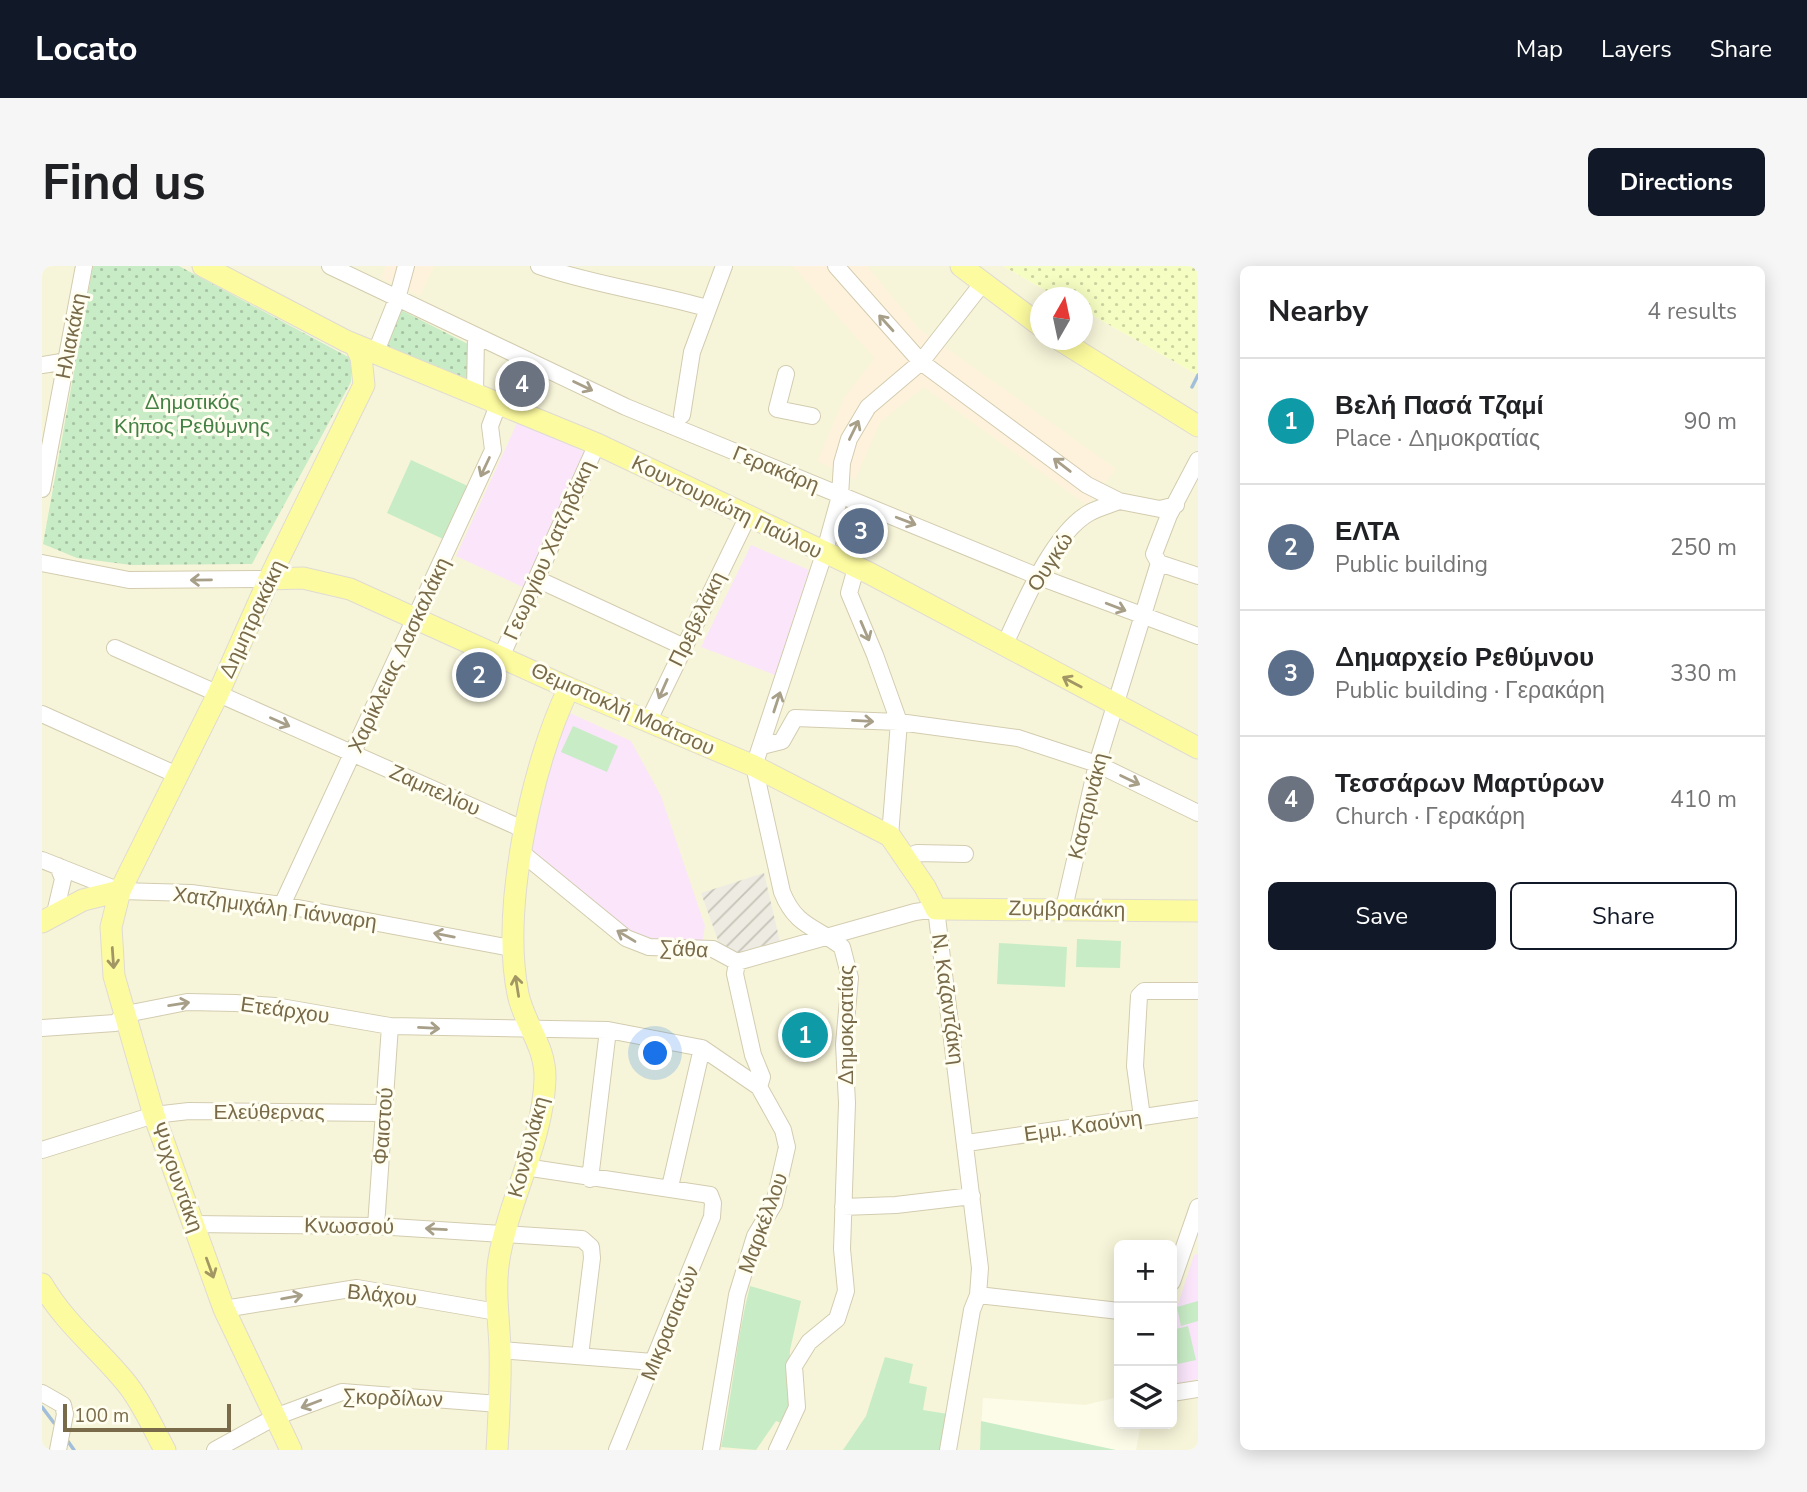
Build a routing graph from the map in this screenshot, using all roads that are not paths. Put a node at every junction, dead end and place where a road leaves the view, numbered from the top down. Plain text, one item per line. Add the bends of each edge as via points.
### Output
1 (84, 266) edge
2 (203, 266) edge
3 (330, 266) edge
4 (406, 266) edge
5 (539, 266) edge
6 (724, 266) edge
7 (836, 266) edge
8 (961, 266) edge
9 (982, 284) junction
10 (397, 299) junction
11 (707, 308) junction
12 (1030, 318) edge
13 (477, 336) junction
14 (355, 345) junction
15 (1076, 350) edge
16 (375, 354) junction
17 (67, 361) junction
18 (921, 362) junction
19 (42, 365) edge
20 (405, 367) junction
21 (786, 374) dead end
22 (364, 385) junction
23 (475, 392) junction
24 (499, 402) junction
25 (682, 415) dead end
26 (812, 416) dead end
27 (1198, 426) edge
28 (597, 444) junction
29 (1198, 460) edge
30 (42, 489) edge
31 (840, 496) junction
32 (1119, 501) junction
33 (1176, 505) junction
34 (747, 518) junction
35 (824, 554) junction
36 (42, 563) edge
37 (1159, 563) junction
38 (856, 568) junction
39 (1037, 576) junction
40 (1198, 576) edge
41 (269, 579) junction
42 (537, 579) junction
43 (1144, 617) junction
44 (416, 619) junction
45 (1198, 636) edge
46 (682, 646) junction
47 (1004, 646) junction
48 (115, 648) dead end
49 (502, 656) junction
50 (569, 688) junction
51 (218, 694) junction
52 (1116, 706) junction
53 (42, 714) edge
54 (648, 722) junction
55 (899, 722) junction
56 (1198, 748) edge
57 (354, 754) junction
58 (758, 756) junction
59 (1097, 764) junction
60 (177, 775) junction
61 (1198, 813) edge
62 (526, 830) junction
63 (890, 836) junction
64 (522, 853) junction
65 (965, 854) dead end
66 (905, 858) junction
67 (50, 863) edge
68 (120, 891) junction
69 (282, 905) junction
70 (1064, 908) junction
71 (936, 909) junction
72 (1198, 911) edge
73 (49, 917) edge
74 (830, 938) junction
75 (511, 948) junction
76 (737, 962) junction
77 (1198, 991) edge
78 (126, 1014) junction
79 (390, 1026) junction
80 (42, 1028) edge
81 (533, 1028) junction
82 (608, 1030) junction
83 (702, 1048) junction
84 (759, 1087) junction
85 (1198, 1109) edge
86 (383, 1113) junction
87 (155, 1115) junction
88 (1142, 1117) junction
89 (967, 1143) junction
90 (42, 1150) edge
91 (525, 1167) junction
92 (590, 1179) junction
93 (670, 1187) junction
94 (972, 1196) junction
95 (844, 1207) junction
96 (1198, 1208) edge
97 (193, 1224) junction
98 (376, 1226) junction
99 (505, 1232) junction
100 (1193, 1239) edge
101 (1177, 1272) edge
102 (42, 1284) edge
103 (978, 1296) junction
104 (224, 1308) junction
105 (1114, 1310) edge
106 (497, 1312) junction
107 (500, 1350) junction
108 (580, 1356) junction
109 (653, 1362) junction
110 (1198, 1389) edge
111 (42, 1393) edge
112 (1177, 1393) edge
113 (499, 1404) junction
114 (275, 1417) junction
115 (58, 1450) edge
116 (165, 1450) edge
117 (215, 1450) edge
118 (291, 1450) edge
119 (497, 1450) edge
120 (617, 1450) edge
121 (711, 1450) edge
122 (777, 1450) edge
123 (948, 1450) edge

1 - 17 street, Ηλιακάκη
2 - 14 main road
3 - 10 street, Γερακάρη
4 - 10 street
5 - 11 street via 576,279
6 - 11 street
18 -> 7 street
8 - 9 main road
9 - 12 main road
9 - 18 street
10 - 13 street, Γερακάρη
10 - 16 street
11 - 25 street via 692,352
13 - 23 street
13 -> 31 street, Γερακάρη via 626,407
14 - 16 main road
14 - 22 main road
15 - 27 main road
16 - 20 main road, Κουντουριώτη Παύλου
17 - 19 street
17 - 30 street, Ηλιακάκη
31 -> 18 street via 842,464 858,422 882,392
32 -> 18 street via 1087,485
20 - 22 main road via 389,369
20 - 23 main road, Κουντουριώτη Παύλου
21 - 26 street via 777,409
22 - 41 main road, Δημητρακάκη
23 - 24 main road, Κουντουριώτη Παύλου
24 - 28 main road, Κουντουριώτη Παύλου
24 -> 44 street, Χαρίκλειας Δασκαλάκη via 490,426 493,450
28 - 34 main road, Κουντουριώτη Παύλου
28 - 42 street, Γεωργίου Χατζηδάκη
29 - 33 street, Καστρινάκη
31 - 35 street
31 -> 39 street, Γερακάρη
32 - 33 street via 1160,509
32 - 39 street, Ουγκώ via 1088,514 1069,530
33 - 37 street, Καστρινάκη via 1155,547
34 - 35 main road, Κουντουριώτη Παύλου
34 - 46 street, Πρεβελάκη
35 - 38 main road, Κουντουριώτη Παύλου
58 -> 35 street
41 -> 36 street via 129,580
37 - 40 street
37 - 43 street, Καστρινάκη
38 - 47 main road, Κουντουριώτη Παύλου
38 -> 55 street via 849,593
39 -> 43 street, Γερακάρη
39 - 47 street, Ουγκώ
41 - 44 main road, Θεμιστοκλή Μοάτσου via 303,578 350,589
41 - 51 main road, Δημητρακάκη
42 - 46 street
42 - 49 street, Γεωργίου Χατζηδάκη
43 - 45 street, Γερακάρη
43 - 52 street, Καστρινάκη
44 - 49 main road, Θεμιστοκλή Μοάτσου
44 - 57 street, Χαρίκλειας Δασκαλάκη
46 -> 54 street, Πρεβελάκη
52 -> 47 main road, Κουντουριώτη Παύλου
48 - 51 street, Ζαμπελίου
49 - 50 main road, Θεμιστοκλή Μοάτσου
50 - 54 main road, Θεμιστοκλή Μοάτσου
50 - 62 main road, Κονδυλάκη via 539,764
51 -> 57 street, Ζαμπελίου
51 - 60 main road, Δημητρακάκη
52 - 56 main road, Κουντουριώτη Παύλου
52 - 59 street, Καστρινάκη
53 - 60 street
54 - 58 main road, Θεμιστοκλή Μοάτσου
58 -> 55 street via 782,741 794,718
55 - 59 street via 1018,738
55 - 63 street
57 - 62 street, Ζαμπελίου
57 - 69 street, Χαρίκλειας Δασκαλάκη
58 - 63 main road, Θεμιστοκλή Μοάτσου
58 - 74 street, Δημοκρατίας via 789,910 802,924
59 -> 61 street
59 - 70 street, Καστρινάκη
60 - 68 main road, Δημητρακάκη
62 - 64 main road, Κονδυλάκη
63 - 66 main road, Ν. Καζαντζάκη
64 - 75 main road, Κονδυλάκη
76 -> 64 street, Σάθα via 713,948 649,947 626,938
65 - 66 street via 917,853
66 - 71 main road, Ν. Καζαντζάκη
67 - 68 street, Χατζημιχάλη Γιάνναρη
67 - 73 street via 63,879
68 - 69 street, Χατζημιχάλη Γιάνναρη via 191,893
68 - 73 main road via 83,900
68 -> 78 main road, Ψυχουντάκη via 111,927 114,976
75 -> 69 street, Χατζημιχάλη Γιάνναρη
70 - 71 main road, Ζυμβρακάκη
70 - 72 main road, Ζυμβρακάκη
71 - 74 street, Σάθα
71 - 89 street, Ν. Καζαντζάκη
74 - 76 street, Σάθα
74 - 95 street, Δημοκρατίας via 842,947 850,978 844,1044
81 -> 75 main road, Κονδυλάκη via 518,996
76 - 84 street, Μαρκέλλου via 735,974 762,1077
77 - 88 street via 1144,991 1139,996 1135,1066
78 -> 79 street, Ετεάρχου via 187,1002 234,1003
78 - 80 street, Ετεάρχου via 115,1023
78 - 87 main road, Ψυχουντάκη
79 -> 81 street, Ετεάρχου
79 - 86 street, Φαιστού
81 - 82 street, Ετεάρχου
81 - 91 main road, Κονδυλάκη via 542,1049 545,1078 541,1112
82 - 83 street, Ετεάρχου
82 - 92 street
83 - 84 street
83 - 93 street
84 - 121 street, Μαρκέλλου via 783,1130 785,1156 774,1204 755,1236 737,1295
85 - 88 street, Εμμ. Καούνη
86 - 87 street, Ελεύθερνας via 189,1111
86 - 98 street, Φαιστού
87 - 90 street, Ελεύθερνας
87 - 97 main road, Ψυχουντάκη
88 - 89 street, Εμμ. Καούνη
89 - 94 street, Ν. Καζαντζάκη
91 - 92 street
91 - 99 main road, Κονδυλάκη
92 - 93 street
93 - 109 street, Μικρασιατών via 710,1195 712,1217
94 - 95 street
94 - 103 street, Ν. Καζαντζάκη via 980,1268
95 - 122 street, Δημοκρατίας via 846,1291 837,1319 808,1342 794,1366 797,1407
96 - 100 street
97 - 98 street, Κνωσσού
97 -> 104 main road, Ψυχουντάκη
99 -> 98 street, Κνωσσού
99 - 106 main road, Κονδυλάκη via 497,1274
99 - 108 street, Κνωσσού via 582,1239 591,1247
100 - 101 street
102 - 116 main road via 66,1321 138,1397
103 - 105 street
103 - 123 street, Ν. Καζαντζάκη
104 -> 106 street, Βλάχου via 357,1288
104 - 114 main road, Ψυχουντάκη
106 - 107 main road, Κονδυλάκη
107 - 108 street
107 - 113 main road, Κονδυλάκη
108 - 109 street
109 - 120 street, Μικρασιατών
110 - 112 street
111 - 115 street via 63,1405
113 -> 114 street, Σκορδίλων via 342,1392
113 - 119 main road, Κονδυλάκη
114 - 117 street, Σκορδίλων
114 - 118 main road, Ψυχουντάκη

